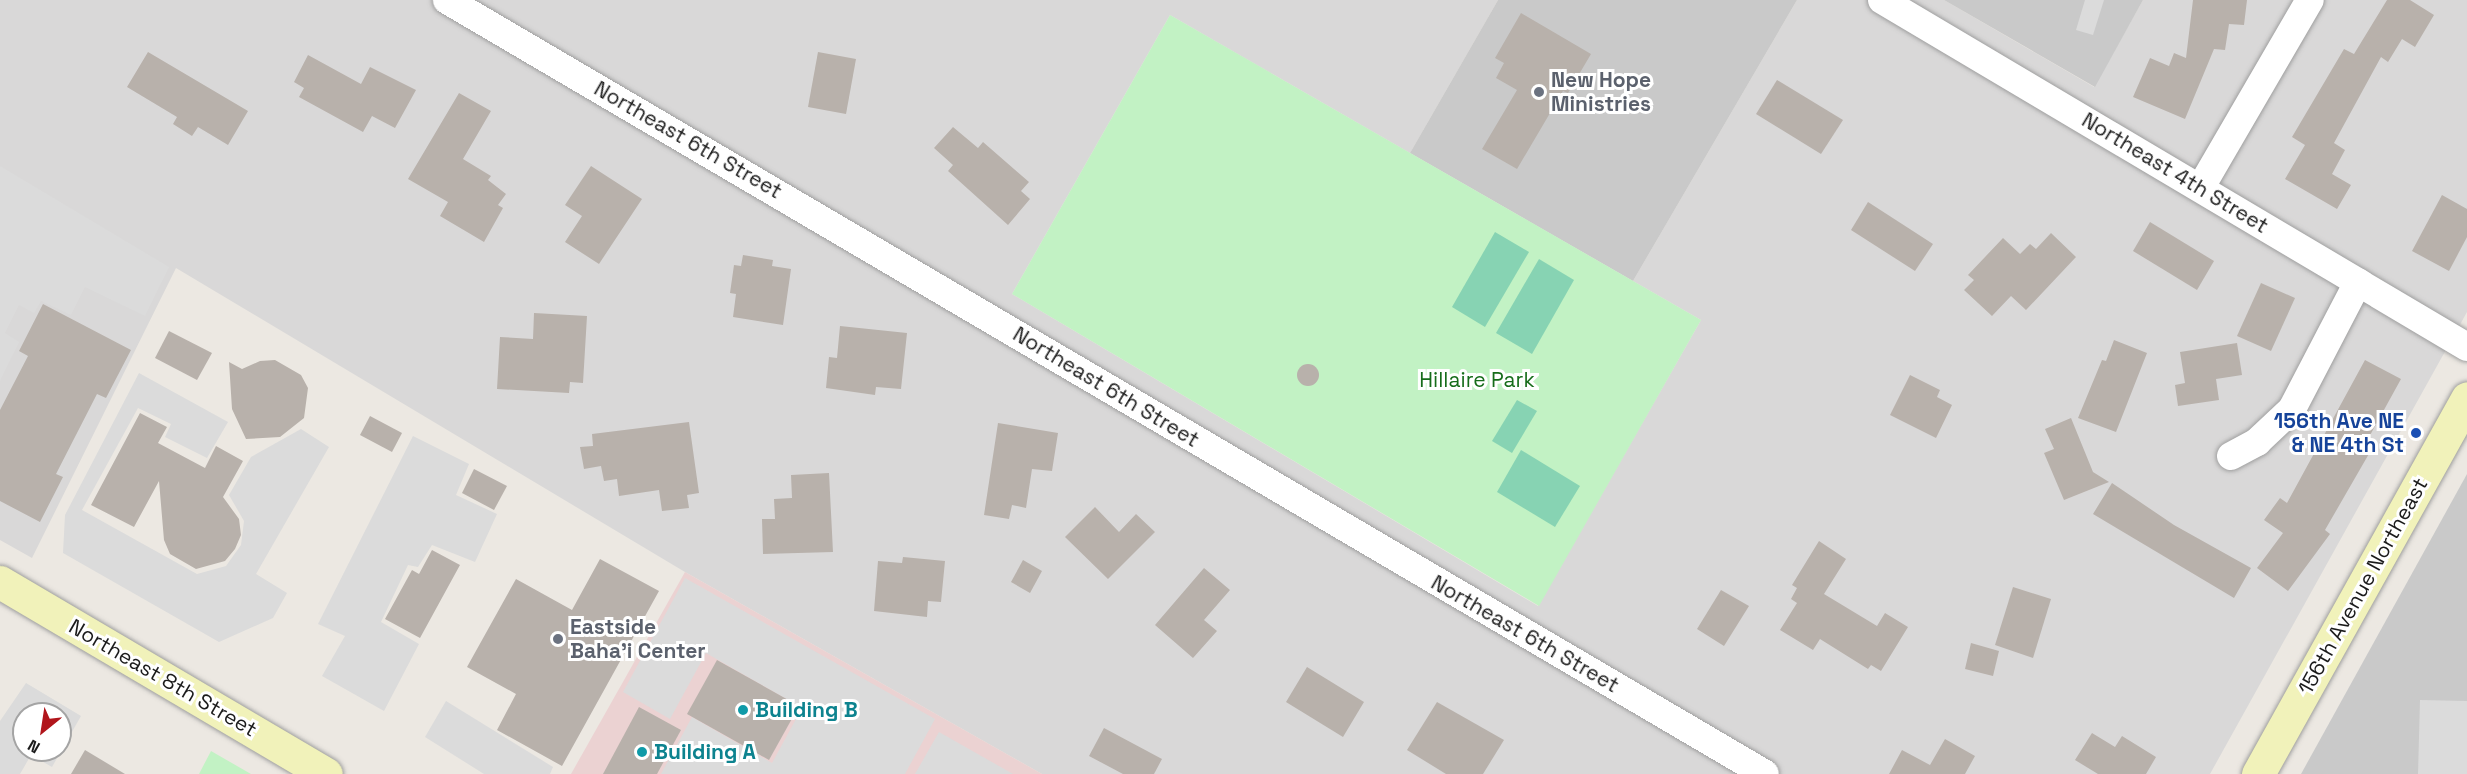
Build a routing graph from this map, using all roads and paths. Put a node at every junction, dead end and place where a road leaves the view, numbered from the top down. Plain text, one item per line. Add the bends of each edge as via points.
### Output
1 (447, 0) edge
2 (1882, 0) edge
3 (2310, 0) edge
4 (2201, 188) junction
5 (2358, 282) junction
6 (2467, 347) edge
7 (2467, 398) edge
8 (2231, 456) dead end
9 (0, 582) edge
10 (326, 774) edge
11 (1765, 774) edge
12 (2258, 774) edge

1 - 11 street, Northeast 6th Street
2 - 4 street, Northeast 4th Street
3 - 4 street
4 - 5 street, Northeast 4th Street
5 - 6 street, Northeast 4th Street
5 - 8 street via 2292,409 2257,442
7 - 12 street, 156th Avenue Northeast
9 - 10 street, Northeast 8th Street

